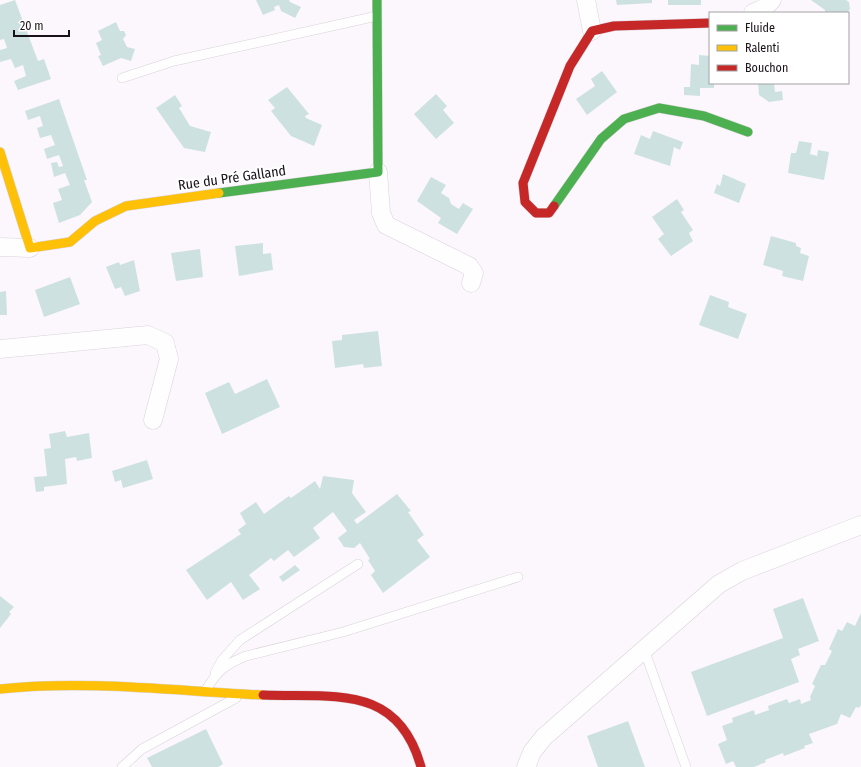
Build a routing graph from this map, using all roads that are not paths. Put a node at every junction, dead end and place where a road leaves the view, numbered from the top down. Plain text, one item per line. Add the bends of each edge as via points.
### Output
1 (377, 0) edge
2 (586, 0) edge
3 (772, 0) edge
4 (755, 12) edge
5 (378, 16) junction
6 (709, 23) edge
7 (592, 31) junction
8 (122, 78) dead end
9 (748, 132) dead end
10 (0, 152) edge
11 (378, 172) junction
12 (0, 247) edge
13 (30, 248) junction
14 (471, 283) dead end
15 (0, 349) edge
16 (153, 420) dead end
17 (861, 525) edge
18 (358, 564) dead end
19 (518, 577) dead end
20 (644, 649) junction
21 (215, 674) junction
22 (0, 689) edge
23 (206, 690) junction
24 (244, 694) junction
25 (122, 767) edge
26 (421, 767) edge
27 (526, 767) edge
28 (686, 767) edge

1 - 5 street
2 - 7 street
3 - 4 street
5 - 8 lane via 174,61
5 - 11 street
6 - 7 street via 614,26
7 - 9 street via 570,66 523,183 525,202 536,214 549,213 601,139 624,119 659,108 704,116
10 - 13 street
11 - 13 street, Rue du Pré Galland via 126,206 95,221 70,242
11 - 14 street via 381,213 386,225 468,266 474,273
12 - 13 street
15 - 16 street via 148,335 165,343 169,359
17 - 20 street via 732,576 714,588
18 - 21 lane via 240,640 222,660
19 - 21 lane via 343,632 246,656
20 - 27 street via 544,737 532,752
20 - 28 lane
21 - 23 lane
22 - 23 street via 45,684
23 - 24 street
24 - 25 lane via 142,749
24 - 26 street via 366,700 394,718 407,731 418,752

